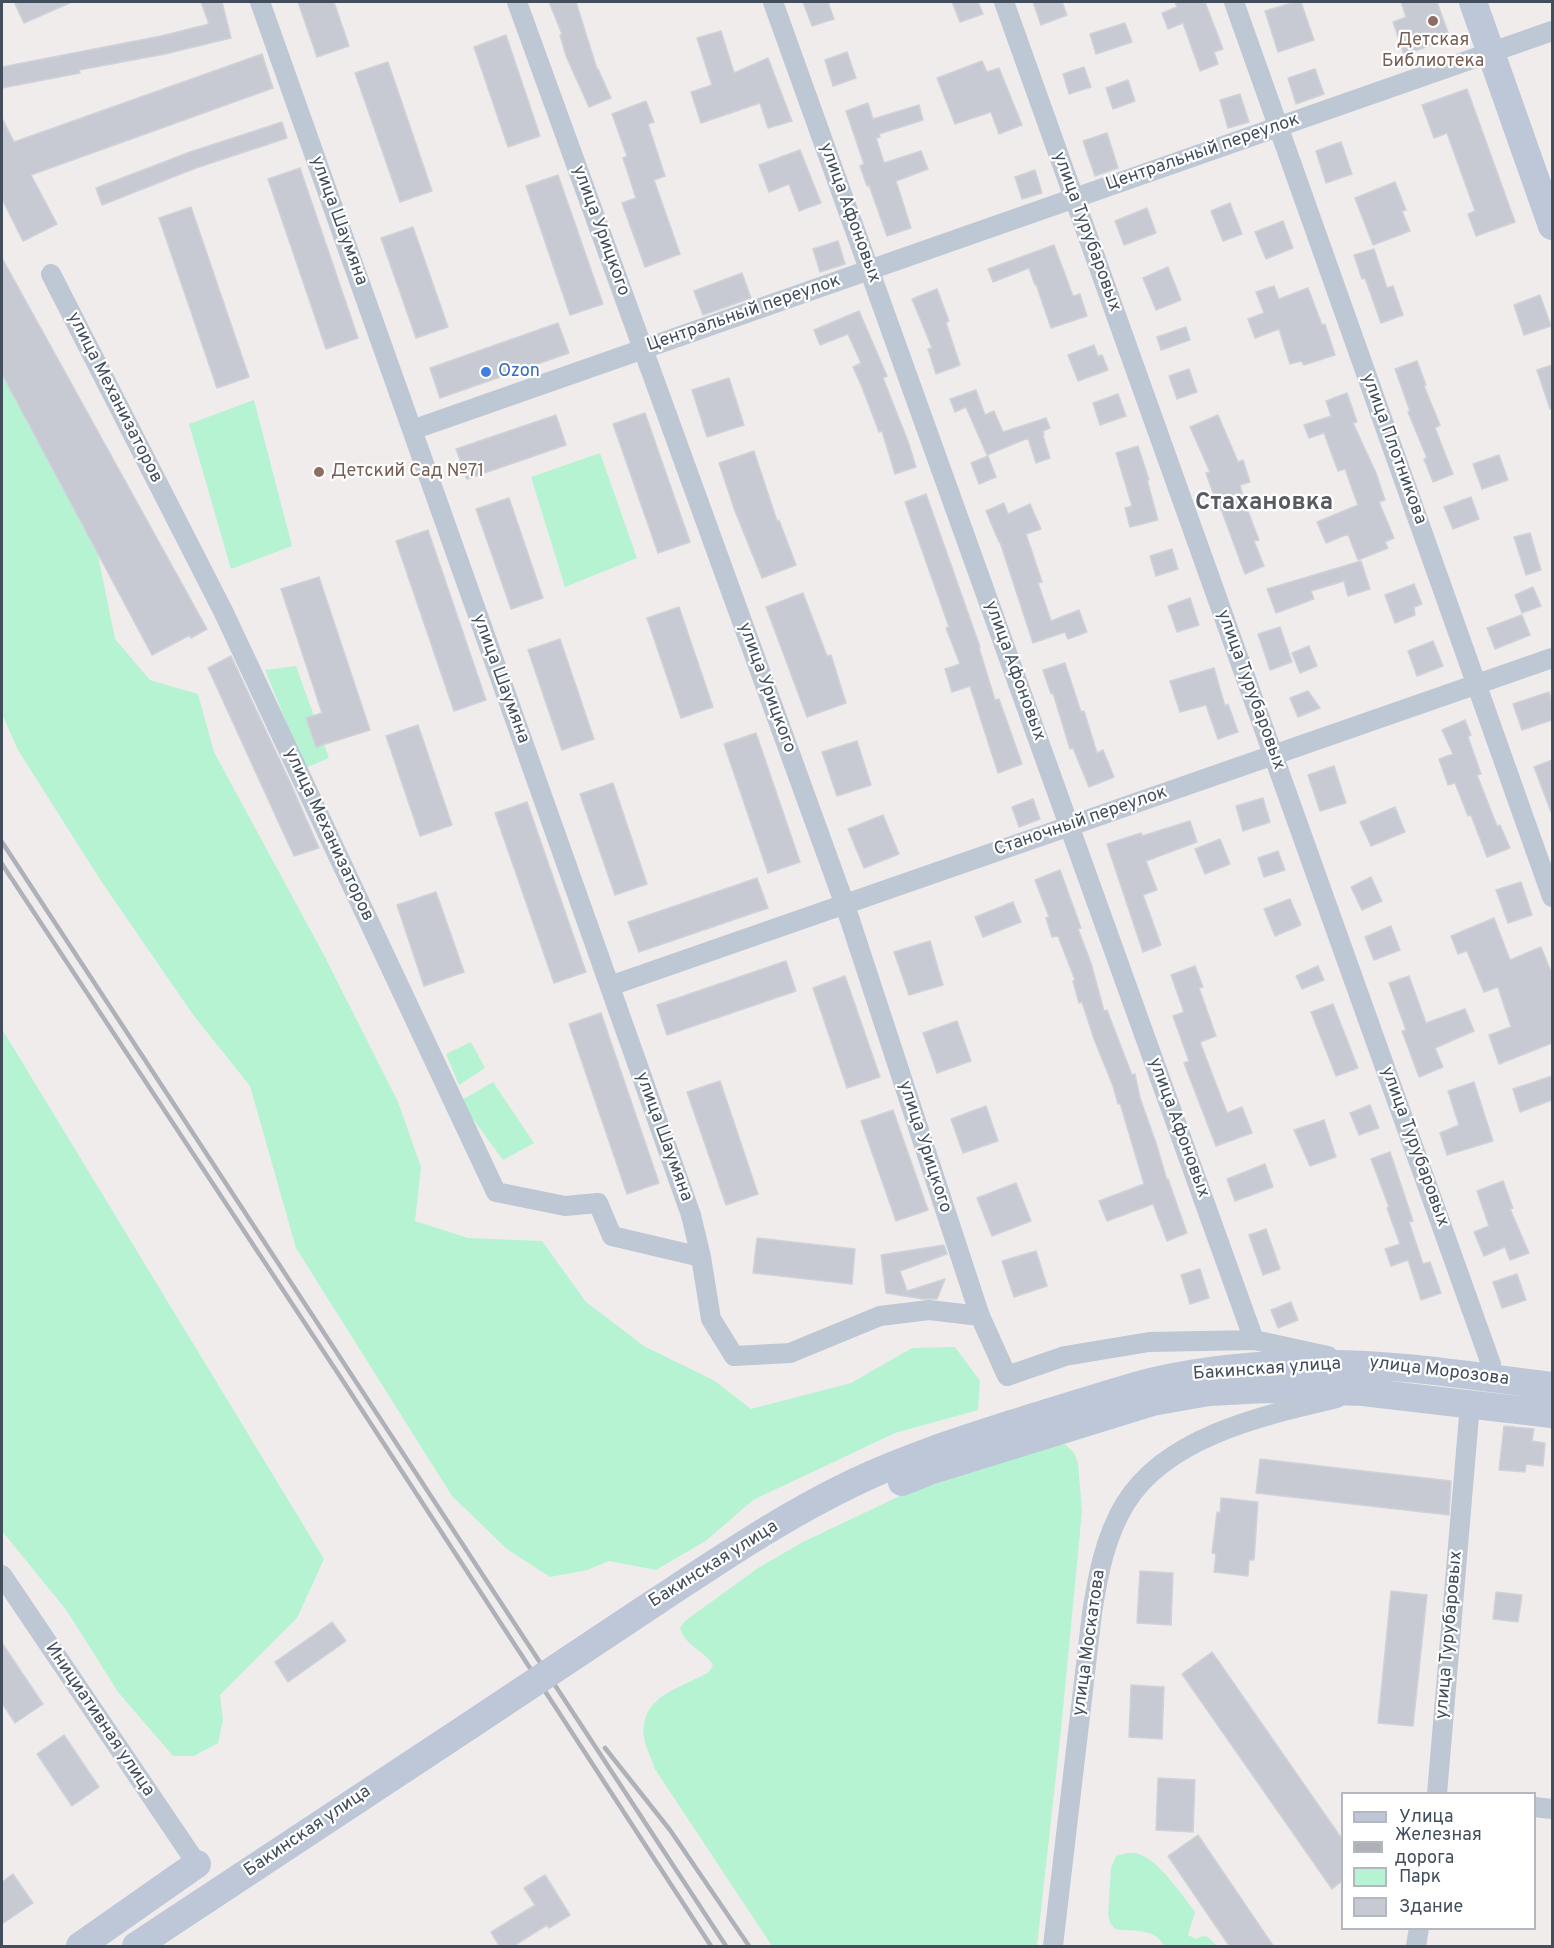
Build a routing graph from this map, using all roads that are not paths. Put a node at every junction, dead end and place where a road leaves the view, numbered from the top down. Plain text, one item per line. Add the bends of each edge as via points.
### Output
1 (260, 2) edge
2 (517, 2) edge
3 (773, 2) edge
4 (1004, 2) edge
5 (1234, 2) edge
6 (1473, 2) edge
7 (1552, 31) edge
8 (1491, 53) junction
9 (1279, 127) junction
10 (1074, 198) junction
11 (1552, 226) edge
12 (870, 270) junction
13 (51, 274) dead end
14 (643, 349) junction
15 (412, 430) junction
16 (1552, 658) edge
17 (1477, 684) junction
18 (1274, 755) junction
19 (1070, 826) junction
20 (1552, 897) edge
21 (845, 904) junction
22 (610, 986) junction
23 (701, 1257) junction
24 (980, 1316) junction
25 (1254, 1340) junction
26 (1365, 1364) junction
27 (1007, 1376) joint
28 (1492, 1379) junction
29 (1552, 1386) edge
30 (1363, 1392) junction
31 (1470, 1404) junction
32 (1552, 1414) edge
33 (2, 1575) edge
34 (663, 1608) junction
35 (474, 1733) junction
36 (1437, 1792) edge
37 (1536, 1807) edge
38 (1552, 1809) edge
39 (197, 1864) joint
40 (1419, 1930) edge
41 (80, 1947) edge
42 (136, 1947) edge
43 (168, 1947) edge
44 (1053, 1947) edge
45 (1416, 1947) edge

1 - 15 street, улица Шаумяна
2 - 14 street, улица Урицкого
3 - 12 street, улица Афоновых
4 - 10 street, улица Турубаровых
5 - 9 street, улица Плотникова
6 - 8 main road
7 - 8 street, Центральный переулок
8 - 9 street, Центральный переулок
8 - 11 main road
9 - 10 street, Центральный переулок
9 - 17 street, улица Плотникова
10 - 12 street, Центральный переулок
10 - 18 street, улица Турубаровых
12 - 14 street, Центральный переулок
12 - 19 street, улица Афоновых
13 - 23 street, улица Механизаторов via 223,611 496,1192 565,1206 598,1203 612,1236
14 - 15 street, Центральный переулок
14 - 21 street, улица Урицкого
15 - 22 street, улица Шаумяна
16 - 17 street, Станочный переулок
17 - 18 street, Станочный переулок
17 - 20 street, улица Плотникова
18 - 19 street, Станочный переулок
18 - 28 street, улица Турубаровых via 1491,1364
19 - 21 street, Станочный переулок
19 - 25 street, улица Афоновых
21 - 22 street, Станочный переулок
21 - 24 street, улица Урицкого
22 - 23 street, улица Шаумяна via 691,1215
23 - 24 street, улица Шаумяна via 711,1319 734,1356 790,1353 879,1316 929,1310
24 - 27 street, улица Урицкого
25 - 26 street, улица Морозова
25 - 27 street, улица Морозова via 1149,1342 1065,1356
26 - 28 main road, улица Морозова
26 - 34 main road, Бакинская улица via 1208,1371 1152,1382 931,1450 852,1483 795,1514 741,1547
28 - 29 main road, улица Морозова
30 - 31 main road, улица Морозова
30 - 34 main road, Бакинская улица via 1209,1392 1141,1406 932,1470 853,1504
30 - 44 street, улица Москатова via 1243,1422 1212,1435 1159,1467 1125,1504 1099,1568
31 - 32 main road, улица Морозова
31 - 36 street, улица Турубаровых
33 - 39 street, Инициативная улица
34 - 35 main road, Бакинская улица, bridge
35 - 42 main road, Бакинская улица
35 - 43 main road, Бакинская улица
37 - 38 street
39 - 41 main road
40 - 45 street

